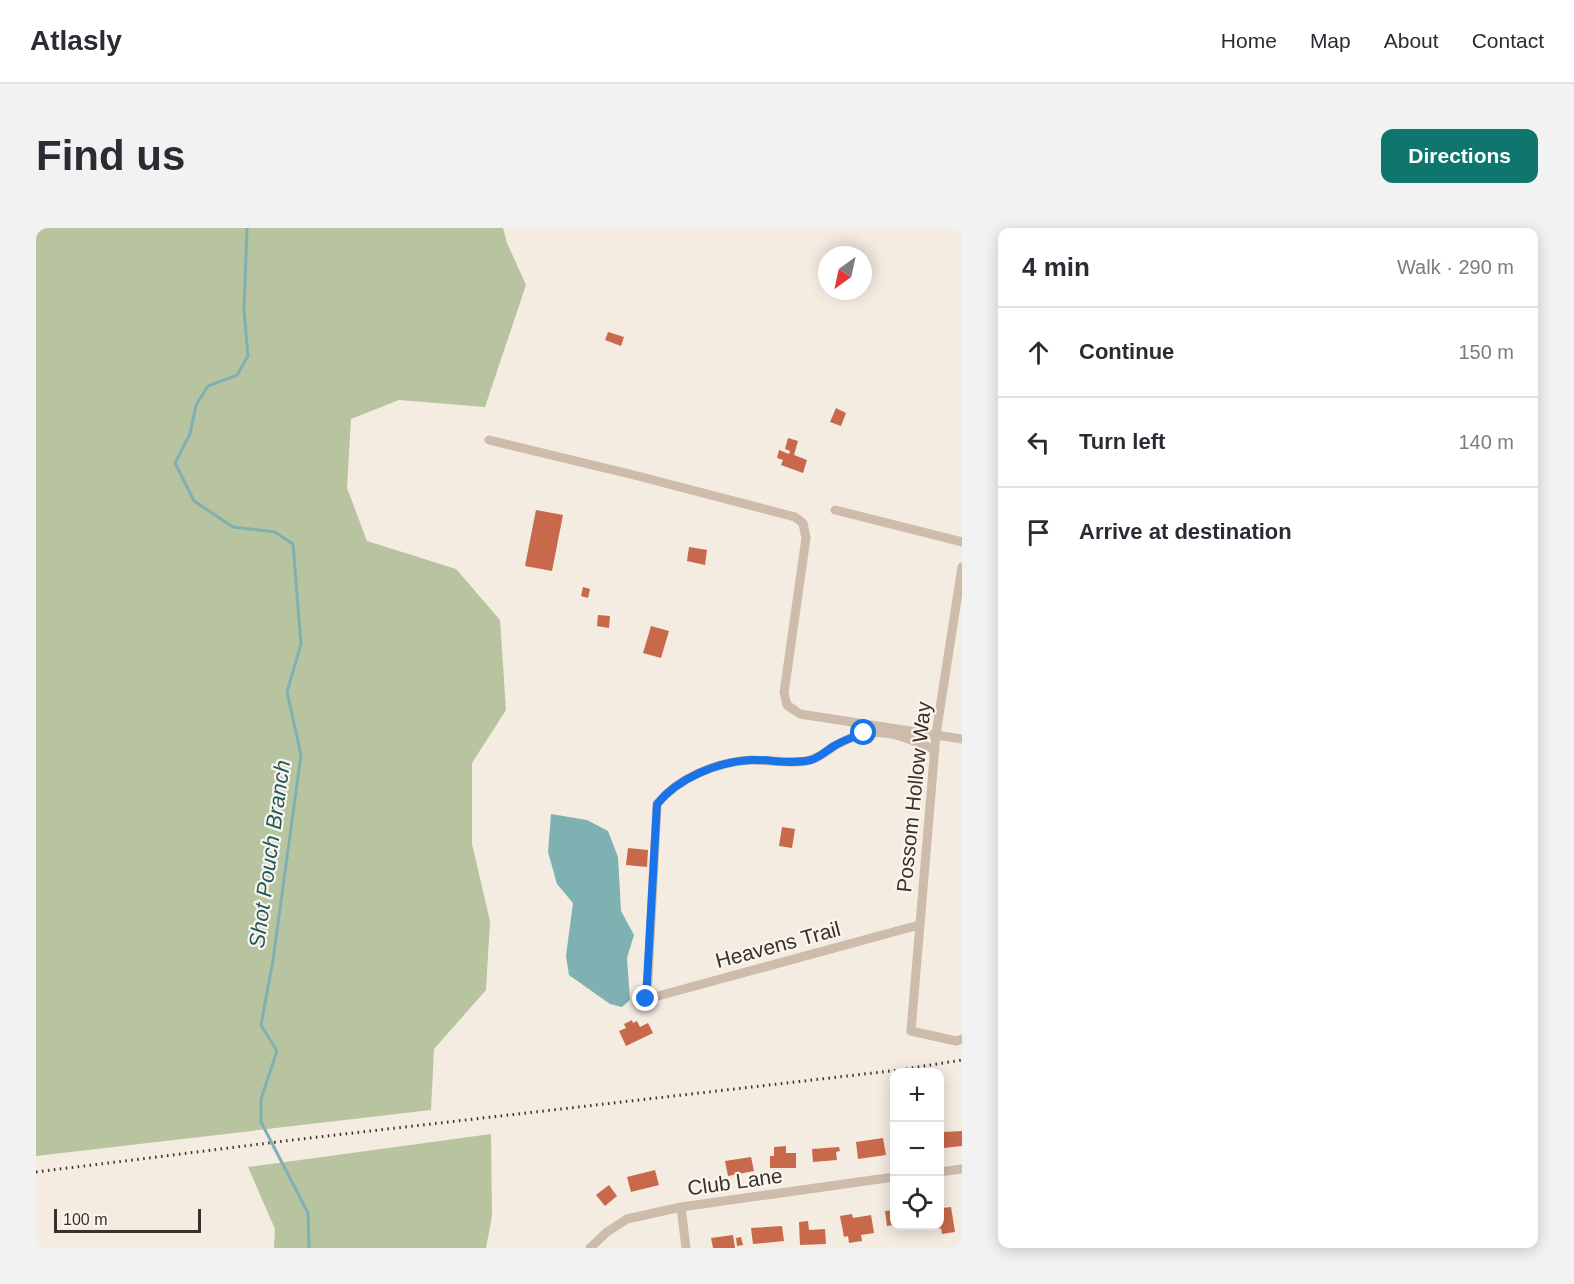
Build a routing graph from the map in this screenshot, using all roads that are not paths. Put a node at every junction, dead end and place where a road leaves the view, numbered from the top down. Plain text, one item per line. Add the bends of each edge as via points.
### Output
1 (489, 441) dead end
2 (835, 510) dead end
3 (962, 542) edge
4 (962, 567) edge
5 (936, 734) junction
6 (962, 739) edge
7 (934, 750) junction
8 (919, 925) junction
9 (962, 1040) edge
10 (962, 1169) edge
11 (944, 1171) edge
12 (890, 1178) edge
13 (681, 1207) junction
14 (591, 1248) edge
15 (686, 1248) edge

1 - 5 street via 795,517 803,523 806,538 784,693 787,705 800,714
2 - 3 street
4 - 5 street, Possom Hollow Way
5 - 6 street
5 - 7 street, Possom Hollow Way
7 - 8 street, Possom Hollow Way
7 - 8 street, Heavens Trail via 903,737 864,733 813,759 728,763 682,781 662,797 657,804 646,999
8 - 9 street, Possom Hollow Way via 911,1031
10 - 11 street
12 - 13 street, Club Lane
13 - 14 street, Club Lane via 627,1219
13 - 15 street

